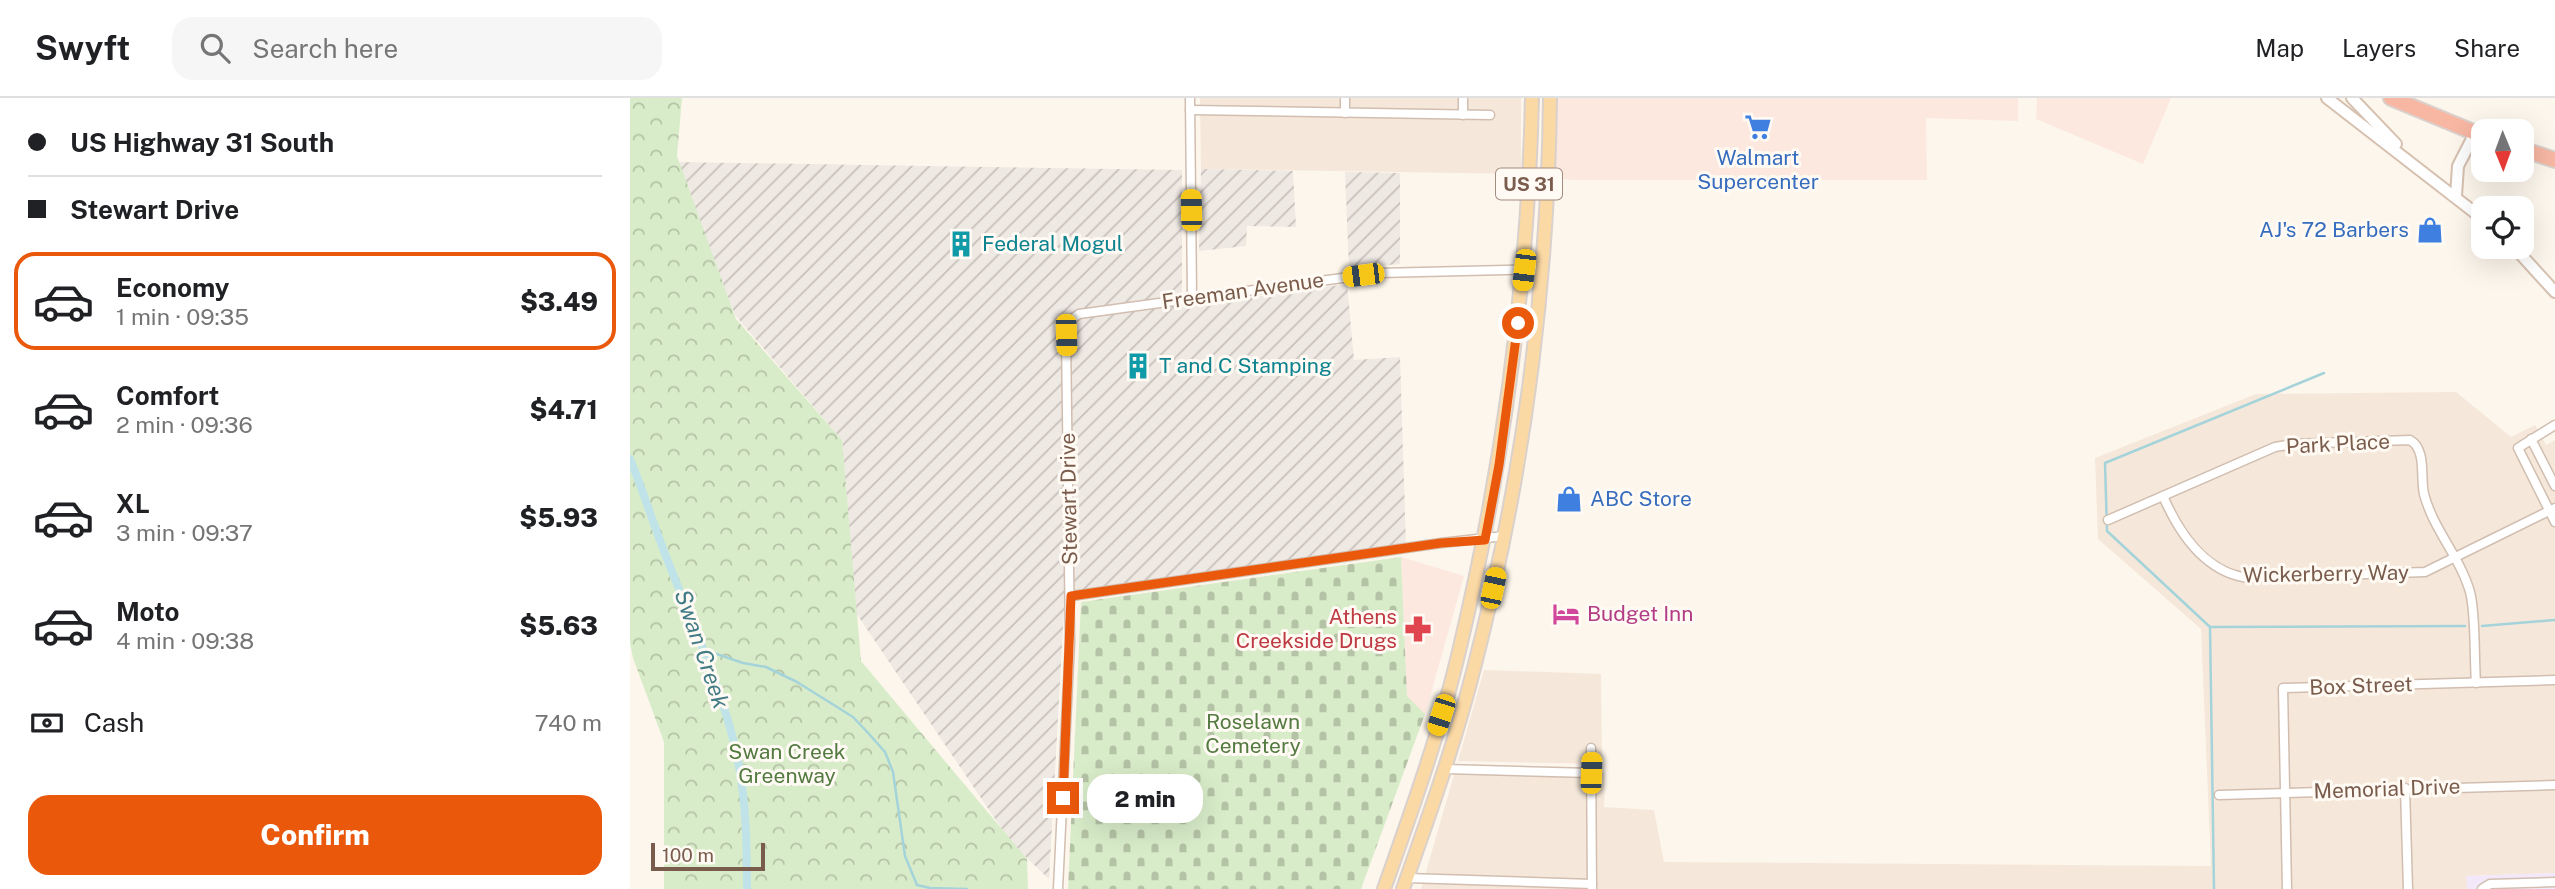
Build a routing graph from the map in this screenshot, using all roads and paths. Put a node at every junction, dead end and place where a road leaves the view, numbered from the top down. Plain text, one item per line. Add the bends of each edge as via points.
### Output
1 (1190, 98) edge
2 (1345, 98) edge
3 (1463, 98) edge
4 (1532, 98) edge
5 (1550, 98) edge
6 (2327, 98) edge
7 (2352, 98) edge
8 (2391, 98) edge
9 (1190, 110) junction
10 (1345, 113) junction
11 (1462, 115) junction
12 (1490, 115) dead end
13 (2471, 132) edge
14 (2471, 147) edge
15 (2534, 153) edge
16 (2555, 160) edge
17 (2426, 173) junction
18 (2456, 196) junction
19 (2471, 209) edge
20 (2525, 259) edge
21 (1542, 269) junction
22 (1524, 270) junction
23 (2555, 292) edge
24 (1192, 298) junction
25 (1072, 319) joint
26 (2555, 425) edge
27 (2532, 439) junction
28 (2555, 486) edge
29 (2163, 496) junction
30 (2552, 510) edge
31 (2108, 520) dead end
32 (2555, 522) edge
33 (1504, 537) junction
34 (1485, 540) junction
35 (2456, 556) junction
36 (1071, 596) junction
37 (2555, 680) edge
38 (2476, 683) junction
39 (1591, 748) dead end
40 (1445, 769) junction
41 (1591, 773) junction
42 (2555, 785) edge
43 (2405, 788) junction
44 (2284, 792) junction
45 (2219, 795) dead end
46 (2555, 882) edge
47 (1405, 883) edge
48 (1592, 887) edge
49 (1058, 889) edge
50 (1384, 889) edge
51 (2287, 889) edge
52 (2408, 889) edge
53 (2482, 889) edge

1 - 9 street
2 - 10 street
3 - 11 street
4 - 22 main road, US 31
5 - 21 main road, US 31
6 - 17 street
7 - 17 street
8 - 13 highway
9 - 10 street
9 - 24 street
10 - 11 street
11 - 12 street
14 - 18 street via 2458,166
15 - 16 highway
17 - 18 street
18 - 19 street
20 - 23 street
21 - 22 street, Freeman Avenue
21 - 33 main road, US 31
22 - 24 street, Freeman Avenue via 1379,273
22 - 34 main road, US 31
24 - 25 street, Freeman Avenue via 1079,314
25 - 36 street, Stewart Drive via 1066,335
26 - 27 street
27 - 28 street
27 - 30 street via 2518,448
29 - 31 street, Park Place
29 - 35 street, Wickerberry Way via 2182,535 2214,566 2233,576 2425,572
29 - 35 street, Park Place via 2276,447 2410,440 2420,453 2424,494
30 - 32 street
30 - 35 street, Wickerberry Way
33 - 34 street
33 - 40 main road, US 31 via 1477,659
34 - 36 street
34 - 50 main road, US 31 via 1441,715
35 - 38 street, Park Place via 2471,593
36 - 49 street, Stewart Drive
37 - 38 street, Box Street
38 - 44 street, Box Street via 2283,688
39 - 41 street
40 - 41 street
40 - 47 main road, US 31
41 - 48 street
42 - 43 street, Memorial Drive
43 - 44 street, Memorial Drive
43 - 52 street
44 - 45 street, Memorial Drive
44 - 51 street, Box Street
46 - 53 street via 2490,884
47 - 48 street

